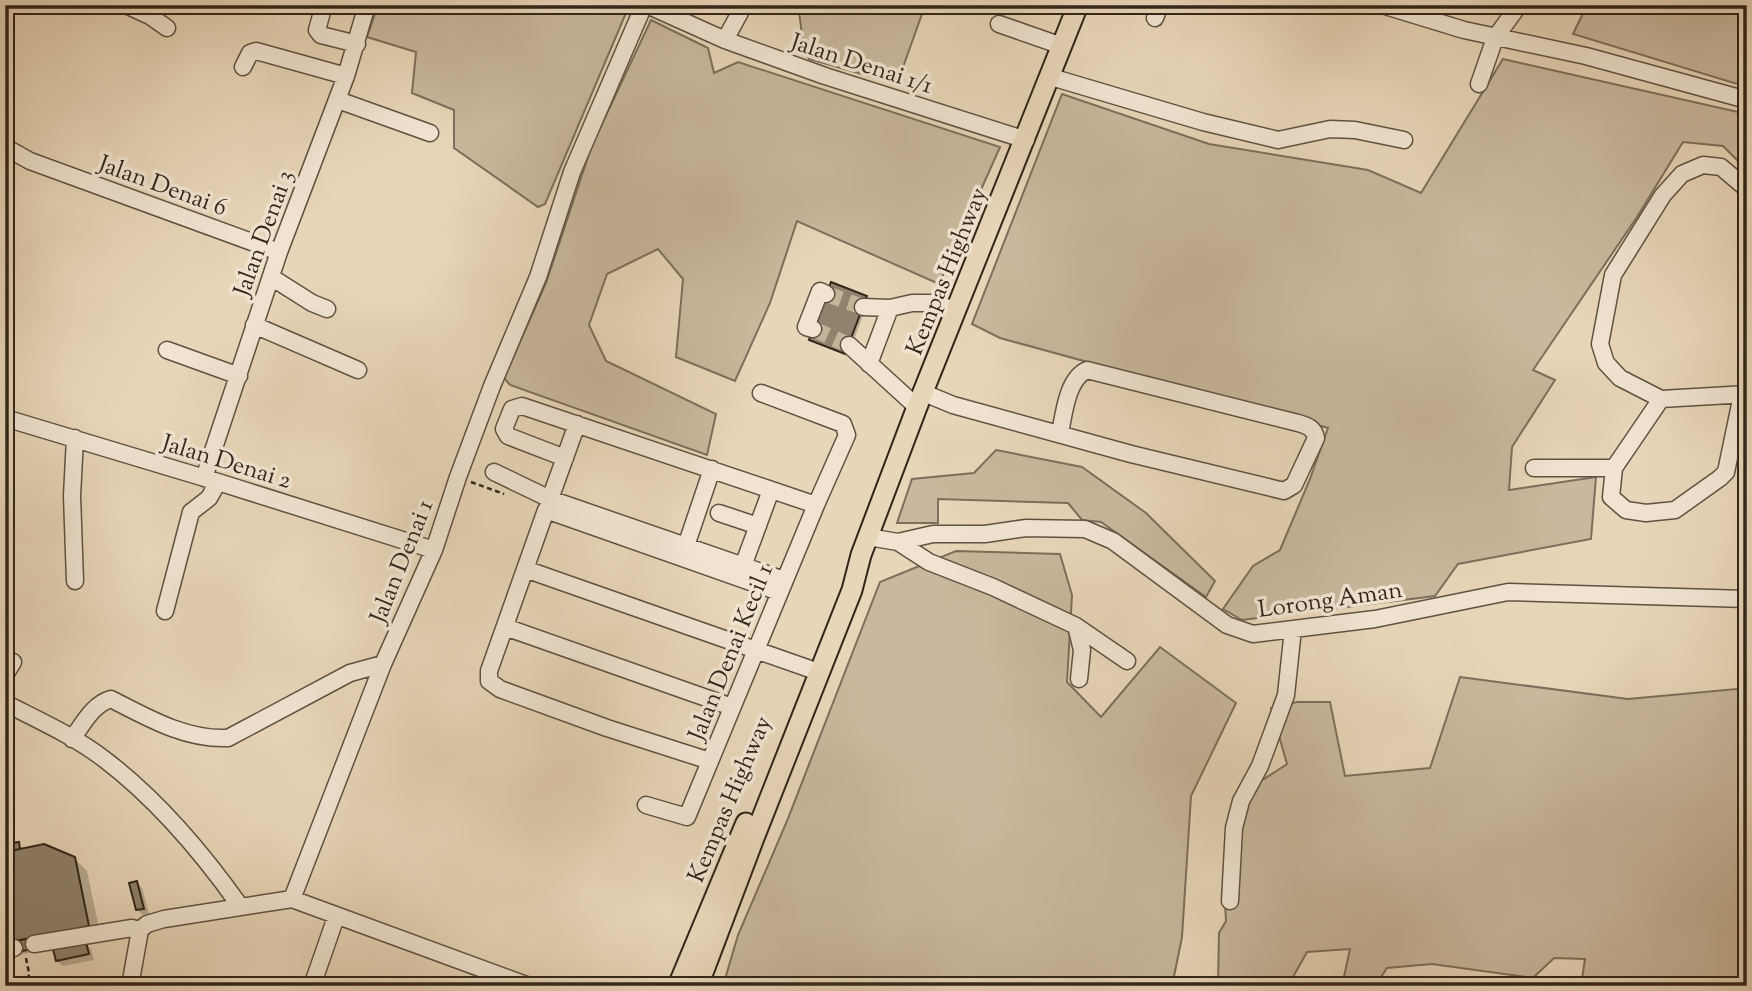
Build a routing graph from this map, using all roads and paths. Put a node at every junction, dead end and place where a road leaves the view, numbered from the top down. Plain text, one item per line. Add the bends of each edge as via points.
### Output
1 (126, 5) edge
2 (324, 5) edge
3 (367, 5) edge
4 (646, 5) edge
5 (744, 5) edge
6 (1078, 5) edge
7 (1382, 5) edge
8 (1519, 5) edge
9 (999, 24) dead end
10 (167, 28) dead end
11 (1495, 38) junction
12 (725, 40) junction
13 (356, 44) junction
14 (1062, 47) junction
15 (243, 67) dead end
16 (346, 76) junction
17 (1051, 78) junction
18 (1479, 84) dead end
19 (338, 100) junction
20 (1747, 100) edge
21 (430, 133) dead end
22 (1404, 139) dead end
23 (1026, 140) junction
24 (5, 147) edge
25 (1747, 189) edge
26 (279, 252) junction
27 (271, 276) junction
28 (826, 294) dead end
29 (863, 307) tunnel mouth
30 (327, 309) dead end
31 (890, 309) junction
32 (956, 310) junction
33 (254, 326) junction
34 (813, 329) dead end
35 (849, 345) tunnel mouth
36 (167, 350) dead end
37 (869, 364) junction
38 (358, 370) dead end
39 (239, 376) junction
40 (761, 393) dead end
41 (1744, 394) edge
42 (921, 400) junction
43 (1661, 400) junction
44 (5, 418) edge
45 (577, 424) junction
46 (1060, 433) junction
47 (75, 438) junction
48 (565, 458) junction
49 (1534, 468) dead end
50 (1614, 468) junction
51 (712, 469) junction
52 (494, 472) dead end
53 (458, 477) junction
54 (211, 480) junction
55 (771, 489) junction
56 (508, 496) dead end
57 (548, 505) junction
58 (816, 505) junction
59 (719, 513) dead end
60 (758, 526) junction
61 (898, 542) junction
62 (686, 546) junction
63 (864, 546) junction
64 (434, 550) junction
65 (743, 566) junction
66 (525, 569) junction
67 (75, 582) dead end
68 (782, 586) junction
69 (1747, 599) edge
70 (165, 611) dead end
71 (1076, 626) junction
72 (505, 627) junction
73 (1293, 629) junction
74 (757, 649) junction
75 (1127, 661) dead end
76 (383, 664) junction
77 (810, 669) junction
78 (1079, 678) dead end
79 (5, 703) edge
80 (732, 707) junction
81 (72, 739) junction
82 (710, 761) junction
83 (646, 805) dead end
84 (292, 899) junction
85 (1230, 901) dead end
86 (240, 906) junction
87 (336, 917) junction
88 (140, 930) junction
89 (19, 947) edge
90 (5, 985) edge
91 (12, 986) edge
92 (29, 986) edge
93 (130, 986) edge
94 (312, 986) edge
95 (529, 986) edge
96 (678, 986) edge
97 (698, 986) edge

1 - 10 street
2 - 13 street via 317,30 321,35
3 - 13 street, Jalan Denai 3
4 - 12 street, Jalan Denai 1/1
4 - 53 street, Jalan Denai 1 via 572,172 538,277
5 - 12 street
6 - 14 main road, Kempas Highway
7 - 11 street
8 - 11 street
9 - 14 street
11 - 18 street
11 - 20 street via 1586,56
12 - 23 street, Jalan Denai 1/1
13 - 16 street, Jalan Denai 3
14 - 17 main road, Kempas Highway
15 - 16 street via 256,51
16 - 19 street, Jalan Denai 3
17 - 22 street via 1278,140 1331,129
17 - 23 main road, Kempas Highway
19 - 21 street
19 - 26 street, Jalan Denai 3
23 - 32 main road, Kempas Highway
24 - 26 street, Jalan Denai 6 via 30,161
25 - 43 street via 1721,167 1703,165 1682,174 1663,195 1613,275 1600,344 1606,363 1620,378
26 - 27 street, Jalan Denai 3
27 - 30 street
27 - 33 street, Jalan Denai 3
28 - 34 street via 820,291 806,327
29 - 31 street
31 - 32 street via 932,303
31 - 37 street
32 - 42 main road, Kempas Highway
33 - 38 street
33 - 39 street, Jalan Denai 3
35 - 37 street
36 - 39 street
37 - 42 street
39 - 54 street, Jalan Denai 3
40 - 58 street, Jalan Denai Kecil 1 via 846,429
41 - 43 street
41 - 50 street via 1726,472 1675,510 1626,510 1611,497
42 - 46 street
42 - 63 main road, Kempas Highway
43 - 50 street
44 - 47 street, Jalan Denai 2
45 - 48 street
45 - 48 street via 518,405 505,425 511,438
45 - 51 street
46 - 46 street via 1284,491 1294,485 1316,438 1310,427 1087,370 1073,385
47 - 54 street, Jalan Denai 2
47 - 67 street
48 - 57 street
49 - 50 street
51 - 55 street
51 - 62 street
52 - 57 street
53 - 56 path
53 - 64 street, Jalan Denai 1
54 - 64 street, Jalan Denai 2
54 - 70 street via 209,498 191,512
55 - 58 street
55 - 60 street
57 - 62 street
57 - 66 street
57 - 68 street
58 - 68 street, Jalan Denai Kecil 1
59 - 60 street
60 - 65 street
61 - 63 street, Lorong Aman
61 - 71 street via 929,562
61 - 73 street, Lorong Aman via 933,534 1085,529 1113,541 1231,627 1262,634
62 - 65 street
63 - 77 main road, Kempas Highway via 843,585
63 - 97 main road, Kempas Highway via 852,590
64 - 76 street, Jalan Denai 1
65 - 68 street
66 - 72 street
66 - 74 street
68 - 74 street, Jalan Denai Kecil 1
69 - 73 street, Lorong Aman via 1507,592 1375,619
71 - 75 street
71 - 78 street via 1082,650
72 - 80 street
72 - 82 street via 489,671 489,681 500,689
73 - 85 street via 1286,695 1234,828
74 - 77 street
74 - 80 street, Jalan Denai Kecil 1
76 - 81 street via 350,673 229,738 183,732 111,699 95,707
76 - 84 street, Jalan Denai 1
77 - 96 main road, Kempas Highway
79 - 81 street
80 - 82 street, Jalan Denai Kecil 1
81 - 86 street via 103,758 155,802 211,864
82 - 83 street, Jalan Denai Kecil 1 via 687,817
84 - 86 street
84 - 87 street
86 - 88 street via 164,919
87 - 94 street
87 - 95 street
88 - 89 street
88 - 93 street
89 - 92 path
90 - 91 street

